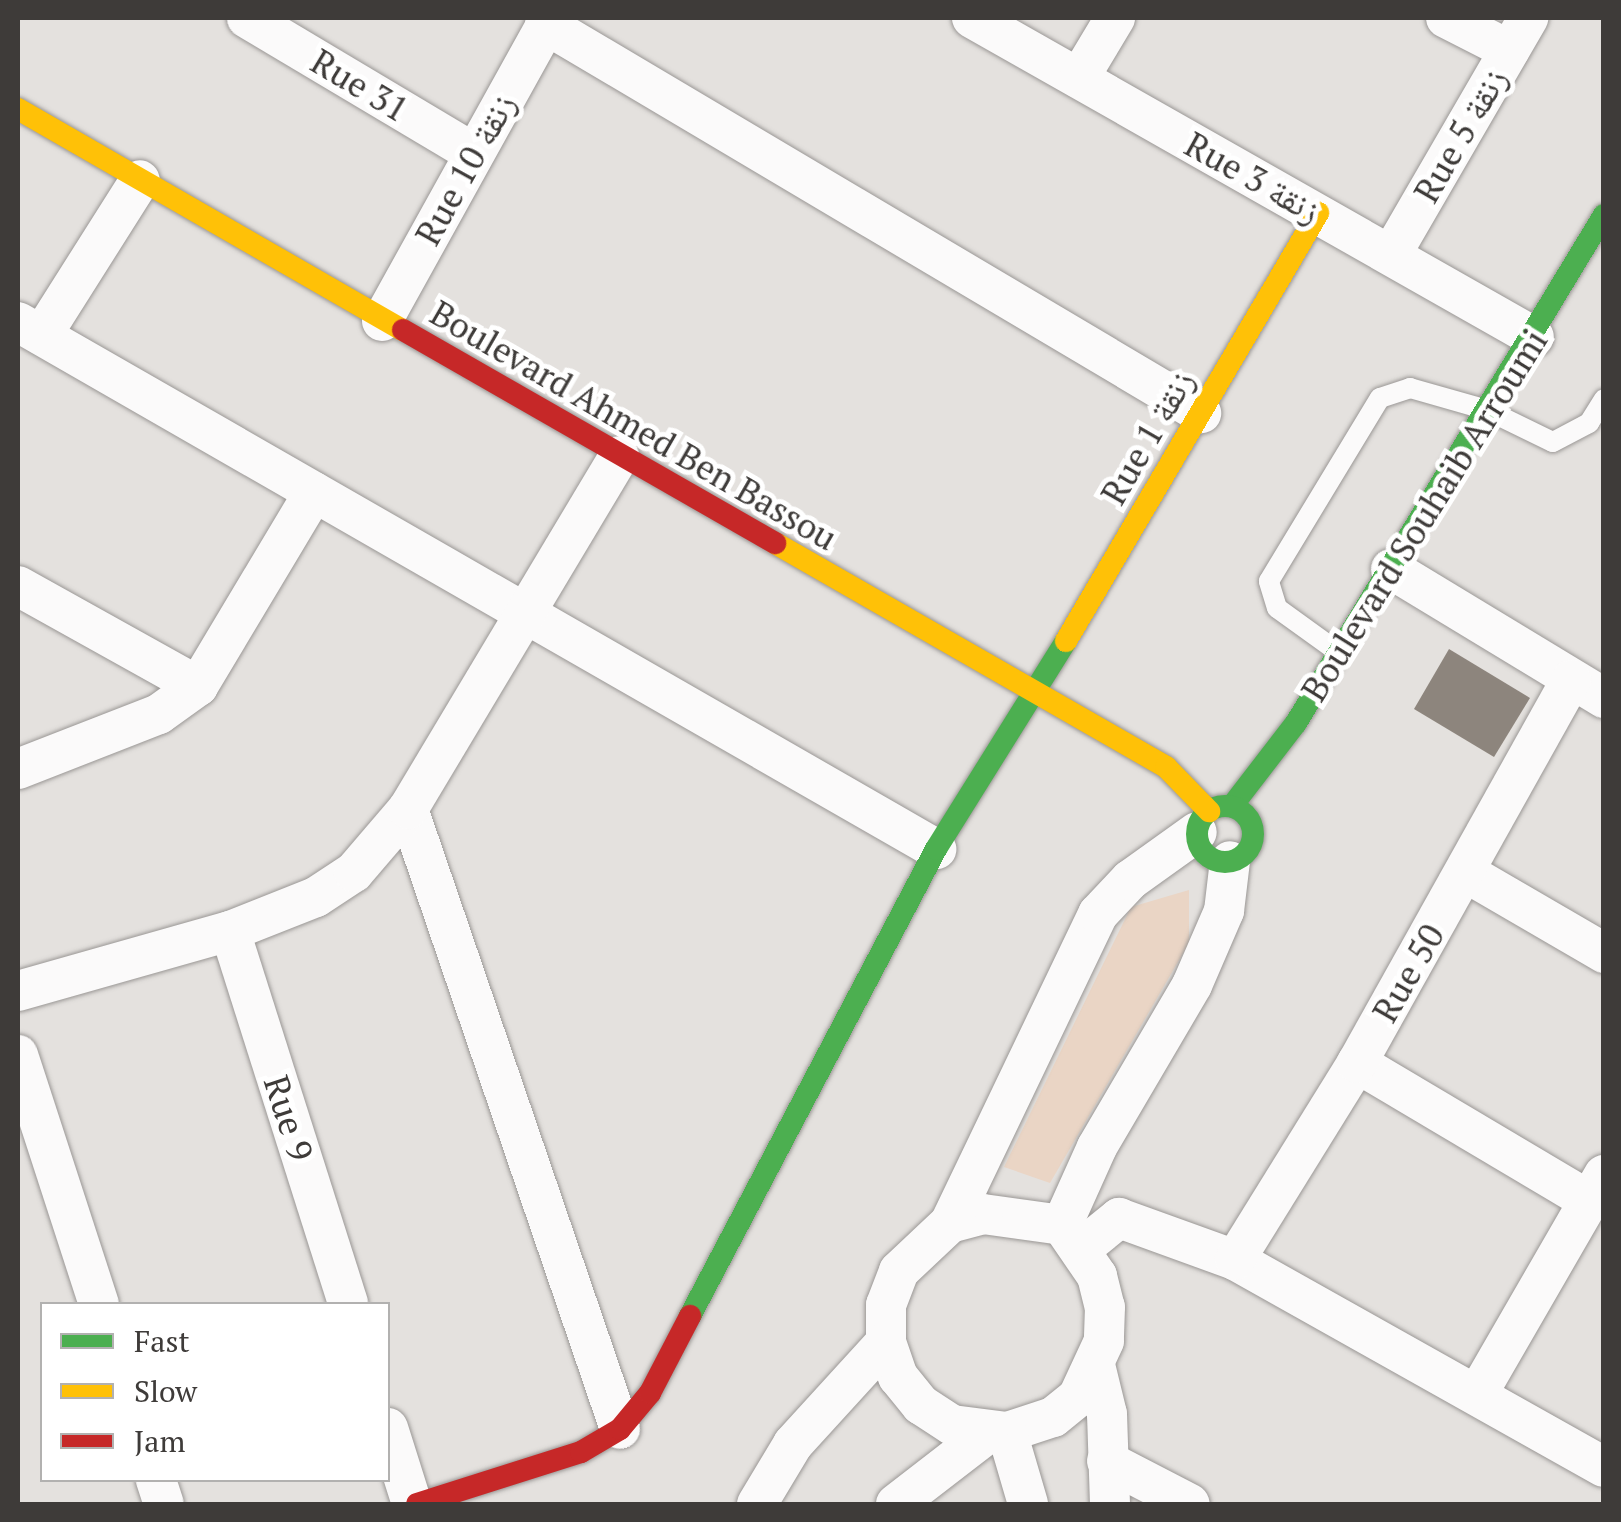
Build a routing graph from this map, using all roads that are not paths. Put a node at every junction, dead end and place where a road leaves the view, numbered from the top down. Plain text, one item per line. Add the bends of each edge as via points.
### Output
1 (248, 18) edge
2 (972, 18) edge
3 (1115, 18) edge
4 (1446, 18) edge
5 (548, 21) edge
6 (1519, 34) edge
7 (1079, 78) junction
8 (18, 109) edge
9 (472, 152) junction
10 (140, 180) junction
11 (1318, 213) junction
12 (1604, 215) edge
13 (1392, 253) junction
14 (382, 321) junction
15 (30, 328) edge
16 (1534, 337) junction
17 (1604, 399) edge
18 (1488, 410) junction
19 (1201, 413) junction
20 (619, 456) junction
21 (314, 492) junction
22 (1391, 568) junction
23 (18, 586) edge
24 (524, 613) junction
25 (1339, 653) junction
26 (198, 686) junction
27 (1587, 689) edge
28 (1032, 693) junction
29 (18, 770) edge
30 (408, 810) junction
31 (1213, 816) junction
32 (936, 849) junction
33 (1230, 862) junction
34 (1465, 872) junction
35 (230, 930) junction
36 (1604, 953) edge
37 (18, 991) edge
38 (18, 1054) edge
39 (1356, 1063) junction
40 (31, 1144) edge
41 (1596, 1187) edge
42 (950, 1223) junction
43 (1072, 1236) junction
44 (1236, 1260) junction
45 (98, 1302) edge
46 (347, 1302) edge
47 (886, 1342) junction
48 (1096, 1369) junction
49 (1478, 1393) junction
50 (620, 1429) junction
51 (997, 1433) junction
52 (390, 1434) edge
53 (1106, 1461) junction
54 (1604, 1467) edge
55 (414, 1504) edge
56 (757, 1504) edge
57 (896, 1504) edge
58 (1028, 1504) edge
59 (1110, 1504) edge
60 (1190, 1504) edge

1 - 9 street, Rue 31
2 - 7 street, Rue 3 زنقة
3 - 7 street
4 - 6 street
5 - 9 street, Rue 10 زنقة
5 - 19 street
6 - 13 street, Rue 5 زنقة
7 - 11 street, Rue 3 زنقة
8 - 10 street, Boulevard Ahmed Ben Bassou
9 - 14 street, Rue 10 زنقة
10 - 14 street, Boulevard Ahmed Ben Bassou
10 - 15 street
11 - 13 street, Rue 3 زنقة
11 - 19 street, Rue 1 زنقة
12 - 16 street, Boulevard Souhaib Arroumi
13 - 16 street, Rue 3 زنقة
14 - 20 street, Boulevard Ahmed Ben Bassou
15 - 21 street
16 - 18 street, Boulevard Souhaib Arroumi
17 - 18 lane via 1589,423 1553,442
18 - 22 street, Boulevard Souhaib Arroumi
18 - 25 lane via 1410,388 1380,398 1370,414 1269,581 1277,608
19 - 28 street, Rue 1 زنقة
20 - 24 street
20 - 28 street, Boulevard Ahmed Ben Bassou
21 - 24 street
21 - 26 street
22 - 25 street, Boulevard Souhaib Arroumi
22 - 27 street
23 - 26 street
24 - 30 street
24 - 32 street
25 - 31 street, Boulevard Souhaib Arroumi
26 - 29 street via 158,714
27 - 34 street, Rue 50
28 - 31 street, Boulevard Ahmed Ben Bassou via 1166,766
28 - 32 street, Rue 1 زنقة
30 - 35 street via 354,872 316,897
30 - 50 street
31 - 33 street, Boulevard Ahmed Ben Bassou via 1203,851
31 - 33 street via 1254,829 1248,850
31 - 42 street, Boulevard Souhaib Arroumi via 1098,914
32 - 50 street, Rue 1 زنقة via 650,1394
33 - 43 street via 1224,911 1192,986 1097,1147
34 - 36 street
34 - 39 street, Rue 50
35 - 37 street
35 - 46 street, Rue 9
38 - 40 street
39 - 41 street
39 - 44 street, Rue 50
40 - 45 street
41 - 49 street
42 - 43 street via 1000,1214
42 - 47 street via 899,1271 886,1305
43 - 44 street via 1119,1218
43 - 48 street via 1105,1307
44 - 49 street
47 - 51 street via 898,1377 921,1406
47 - 56 street via 793,1444
48 - 51 street via 1053,1417
48 - 53 street
49 - 54 street
50 - 55 street via 581,1452
51 - 57 street
51 - 58 street
52 - 55 street
53 - 59 street
53 - 60 street

